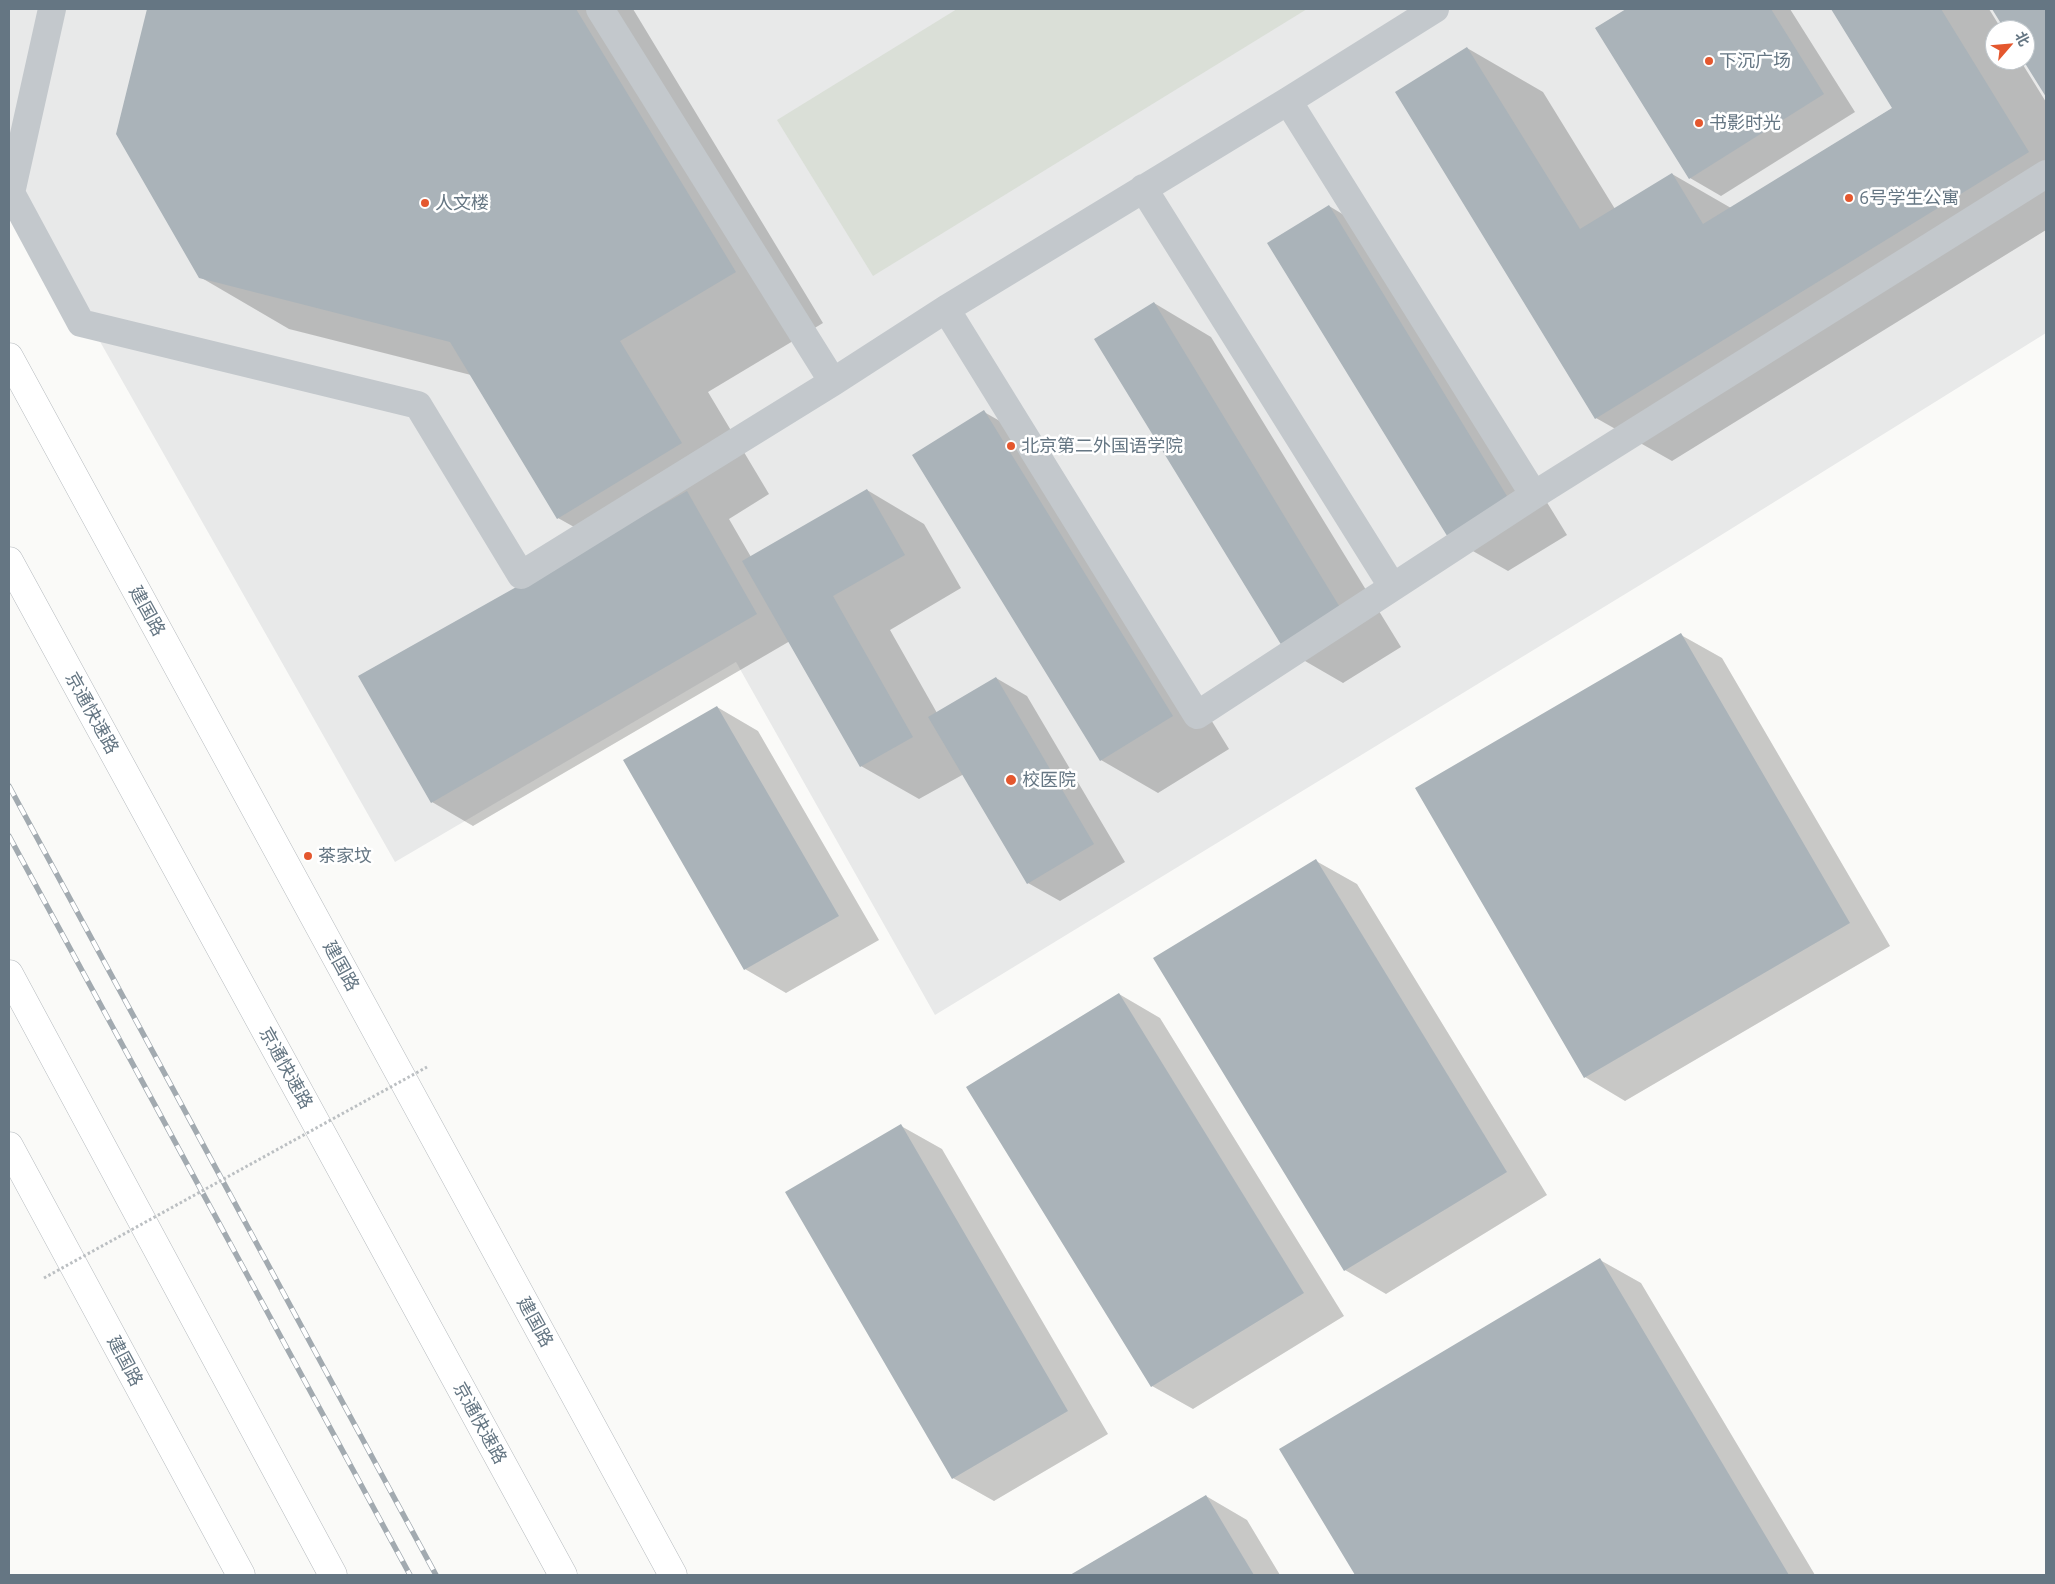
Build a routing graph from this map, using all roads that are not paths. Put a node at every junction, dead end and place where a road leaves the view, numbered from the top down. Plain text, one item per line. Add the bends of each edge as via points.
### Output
1 (52, 9) edge
2 (600, 9) edge
3 (1435, 9) edge
4 (1288, 101) junction
5 (2046, 174) edge
6 (1144, 188) junction
7 (946, 309) junction
8 (9, 357) edge
9 (833, 382) junction
10 (1534, 495) junction
11 (9, 561) edge
12 (1392, 586) junction
13 (9, 974) edge
14 (9, 1146) edge
15 (241, 1575) edge
16 (333, 1575) edge
17 (563, 1575) edge
18 (673, 1575) edge

1 - 9 street via 11,193 81,323 418,405 521,575
2 - 9 street
3 - 4 street
4 - 6 street
4 - 10 street
5 - 10 street
6 - 7 street
6 - 12 street
7 - 9 street
7 - 12 street via 1197,715
8 - 18 main road, 建国路
10 - 12 street
11 - 17 main road, 京通快速路
13 - 16 main road
14 - 15 main road, 建国路

